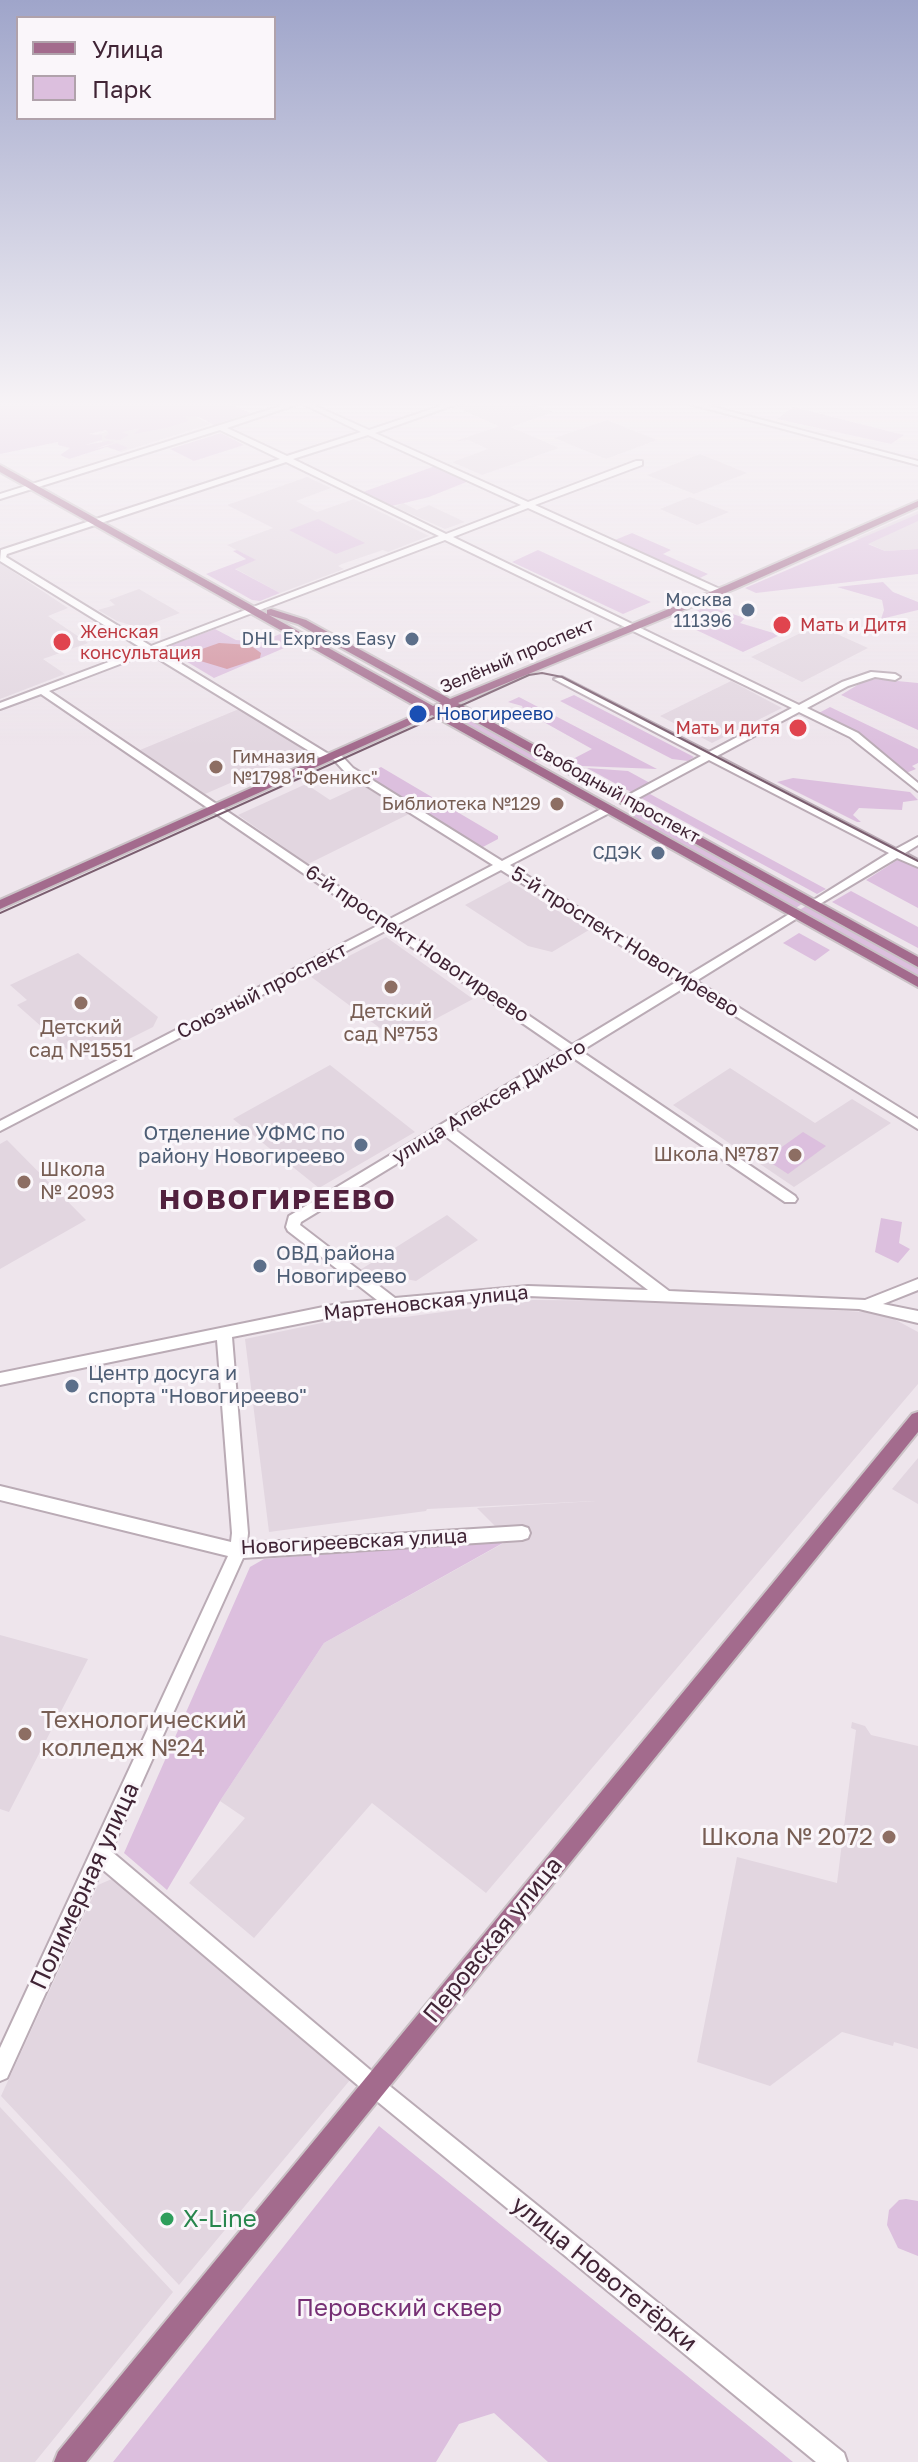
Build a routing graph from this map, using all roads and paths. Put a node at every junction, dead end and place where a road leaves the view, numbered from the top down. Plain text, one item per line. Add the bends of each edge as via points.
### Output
1 (90, 519) edge
2 (109, 519) edge
3 (411, 519) edge
4 (492, 519) edge
5 (563, 519) edge
6 (879, 519) edge
7 (97, 523) junction
8 (447, 536) junction
9 (1, 558) edge
10 (717, 590) junction
11 (254, 610) junction
12 (629, 626) junction
13 (151, 648) junction
14 (374, 661) junction
15 (359, 668) junction
16 (895, 677) dead end
17 (559, 679) dead end
18 (42, 690) junction
19 (431, 693) junction
20 (415, 700) junction
21 (448, 702) junction
22 (0, 706) edge
23 (799, 708) junction
24 (431, 709) junction
25 (470, 715) junction
26 (455, 722) junction
27 (328, 756) junction
28 (708, 758) junction
29 (918, 788) edge
30 (613, 794) junction
31 (625, 801) junction
32 (212, 806) junction
33 (603, 806) junction
34 (640, 809) junction
35 (624, 818) junction
36 (918, 840) edge
37 (897, 853) junction
38 (499, 864) junction
39 (918, 864) edge
40 (797, 896) junction
41 (0, 897) edge
42 (0, 905) edge
43 (778, 905) junction
44 (813, 905) junction
45 (795, 915) junction
46 (391, 925) junction
47 (918, 963) edge
48 (690, 981) junction
49 (918, 983) edge
50 (574, 1051) junction
51 (918, 1125) edge
52 (0, 1127) edge
53 (445, 1129) junction
54 (790, 1199) dead end
55 (918, 1284) edge
56 (665, 1295) junction
57 (391, 1303) junction
58 (859, 1304) junction
59 (918, 1317) edge
60 (224, 1333) junction
61 (0, 1379) edge
62 (918, 1419) edge
63 (0, 1493) edge
64 (522, 1533) dead end
65 (238, 1551) junction
66 (101, 1855) junction
67 (0, 2071) edge
68 (374, 2086) junction
69 (68, 2462) edge
70 (835, 2462) edge

1 - 7 main road, Свободный проспект
2 - 7 street
3 - 8 street
4 - 8 street
5 - 10 street
6 - 10 main road, Зелёный проспект
7 - 9 street via 4,552
7 - 11 main road, Свободный проспект
8 - 11 street
8 - 12 street
9 - 13 street, 5-й проспект Новогиреево
10 - 12 main road, Зелёный проспект
11 - 13 street
11 - 14 main road, Свободный проспект via 302,622
11 - 15 main road, Свободный проспект
12 - 21 main road, Зелёный проспект
12 - 23 street
13 - 18 street
13 - 27 street, 5-й проспект Новогиреево
14 - 15 street
14 - 19 main road, Свободный проспект
15 - 20 main road, Свободный проспект
16 - 23 street via 862,677
17 - 28 street
18 - 22 street
18 - 32 street, 6-й проспект Новогиреево
19 - 20 street
19 - 21 main road, Свободный проспект
20 - 24 main road, Свободный проспект
21 - 24 main road, Зелёный проспект
21 - 25 main road, Свободный проспект
23 - 28 street
23 - 29 street via 863,740
24 - 26 main road, Свободный проспект
24 - 27 main road, Зелёный проспект
25 - 26 street
25 - 30 main road, Свободный проспект
26 - 33 main road, Свободный проспект
27 - 32 main road, Зелёный проспект
27 - 38 street, 5-й проспект Новогиреево
28 - 31 street
28 - 37 street
30 - 31 main road, Свободный проспект
30 - 33 street, Союзный проспект
31 - 34 main road, Свободный проспект
32 - 41 main road, Зелёный проспект
32 - 42 main road, Зелёный проспект
32 - 46 street, 6-й проспект Новогиреево
33 - 35 main road, Свободный проспект
33 - 38 street, Союзный проспект
34 - 35 street
34 - 40 main road, Свободный проспект
35 - 43 main road, Свободный проспект
36 - 37 street
37 - 39 street
37 - 44 street
38 - 46 street, Союзный проспект
38 - 48 street, 5-й проспект Новогиреево
40 - 43 street
40 - 44 main road, Свободный проспект
43 - 45 main road, Свободный проспект
44 - 47 main road, Свободный проспект
45 - 48 street, улица Алексея Дикого
45 - 49 main road, Свободный проспект
46 - 50 street, 6-й проспект Новогиреево
46 - 52 street, Союзный проспект
48 - 50 street, улица Алексея Дикого
48 - 51 street, 5-й проспект Новогиреево
50 - 53 street, улица Алексея Дикого
50 - 54 street, 6-й проспект Новогиреево
53 - 56 street
53 - 57 street, улица Алексея Дикого via 292,1224
55 - 58 street via 881,1301
56 - 57 street, Мартеновская улица via 528,1291
56 - 58 street, Мартеновская улица
57 - 60 street, Мартеновская улица
58 - 59 street
60 - 61 street, Мартеновская улица
60 - 65 street, Полимерная улица
62 - 68 main road, Перовская улица
63 - 65 street, Новогиреевская улица
64 - 65 street, Новогиреевская улица
65 - 66 street, Полимерная улица
66 - 67 street, Полимерная улица
66 - 68 street, улица Новотетёрки
68 - 69 main road, Перовская улица
68 - 70 street, улица Новотетёрки

